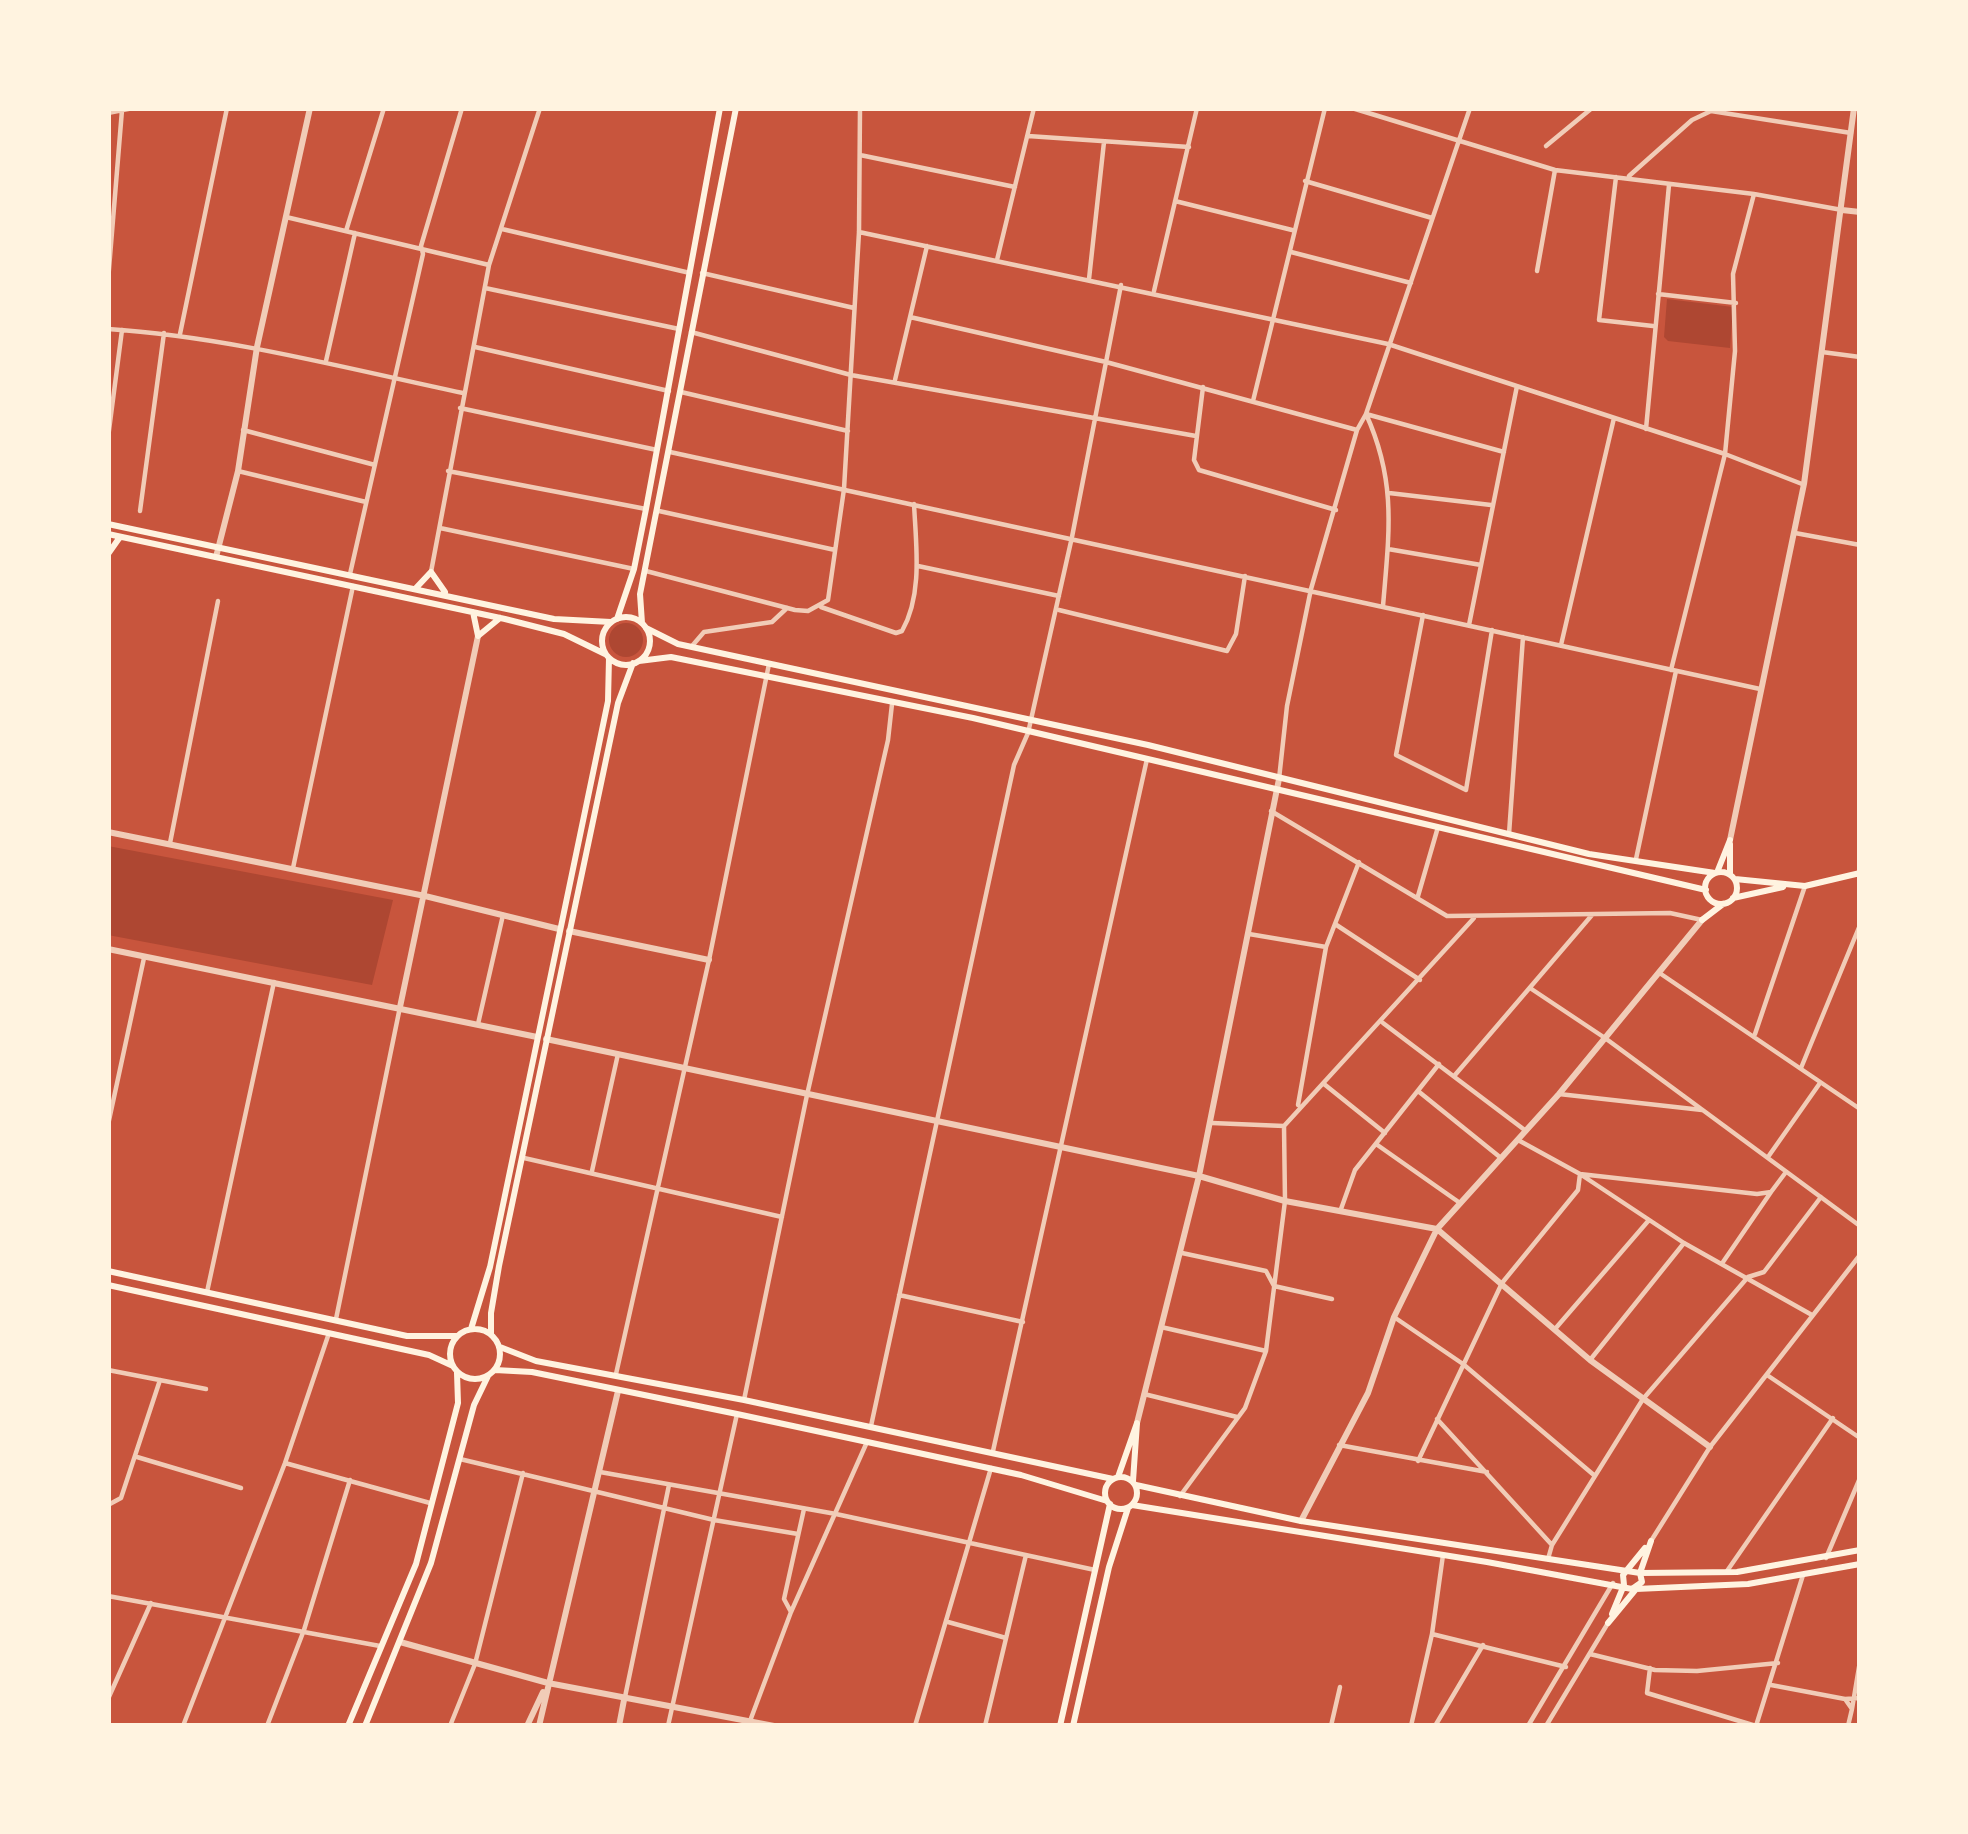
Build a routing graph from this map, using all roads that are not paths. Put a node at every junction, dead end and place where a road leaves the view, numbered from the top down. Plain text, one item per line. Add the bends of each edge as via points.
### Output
1 (132, 108) edge
2 (227, 108) edge
3 (310, 108) edge
4 (384, 108) edge
5 (462, 108) edge
6 (540, 108) edge
7 (720, 108) edge
8 (736, 108) edge
9 (860, 108) edge
10 (1034, 108) edge
11 (1197, 108) edge
12 (1325, 108) edge
13 (1352, 108) edge
14 (1470, 108) edge
15 (1592, 108) edge
16 (1854, 108) edge
17 (122, 110) edge
18 (1710, 110) edge
19 (108, 113) edge
20 (1851, 133) junction
21 (1028, 136) junction
22 (1460, 139) junction
23 (1104, 142) junction
24 (1546, 146) dead end
25 (1189, 147) junction
26 (860, 155) junction
27 (1555, 170) junction
28 (1616, 177) junction
29 (1628, 177) junction
30 (1305, 181) junction
31 (1669, 185) junction
32 (1015, 187) junction
33 (1754, 194) junction
34 (1175, 201) junction
35 (1842, 210) junction
36 (1860, 212) edge
37 (286, 218) junction
38 (1434, 218) junction
39 (500, 229) junction
40 (1294, 230) junction
41 (346, 231) junction
42 (859, 232) junction
43 (355, 233) junction
44 (421, 246) junction
45 (927, 246) junction
46 (1291, 252) junction
47 (997, 260) junction
48 (489, 265) junction
49 (1537, 271) dead end
50 (690, 273) junction
51 (702, 273) junction
52 (1089, 279) junction
53 (108, 280) edge
54 (1411, 283) junction
55 (1121, 285) junction
56 (484, 287) junction
57 (1154, 292) junction
58 (1657, 294) junction
59 (1736, 303) junction
60 (854, 308) junction
61 (910, 317) junction
62 (1271, 320) junction
63 (1653, 326) junction
64 (108, 328) edge
65 (679, 329) junction
66 (122, 330) junction
67 (691, 332) junction
68 (164, 333) junction
69 (180, 334) junction
70 (1388, 344) junction
71 (257, 347) junction
72 (472, 347) junction
73 (1822, 352) junction
74 (1860, 357) edge
75 (326, 361) junction
76 (1106, 362) junction
77 (851, 375) junction
78 (394, 379) junction
79 (894, 383) junction
80 (1517, 386) junction
81 (1203, 387) junction
82 (669, 391) junction
83 (681, 392) junction
84 (463, 393) junction
85 (1253, 401) junction
86 (460, 408) junction
87 (1366, 414) junction
88 (1614, 418) junction
89 (1095, 421) junction
90 (1646, 429) junction
91 (243, 430) junction
92 (1357, 430) junction
93 (848, 431) junction
94 (1196, 436) junction
95 (108, 438) edge
96 (657, 450) junction
97 (670, 452) junction
98 (1504, 452) junction
99 (1725, 454) junction
100 (375, 465) junction
101 (448, 470) junction
102 (238, 471) junction
103 (1804, 484) junction
104 (844, 489) junction
105 (1389, 493) junction
106 (367, 502) junction
107 (914, 504) junction
108 (1493, 505) junction
109 (646, 509) junction
110 (1336, 510) junction
111 (140, 511) dead end
112 (658, 511) junction
113 (108, 524) edge
114 (439, 528) junction
115 (1794, 532) junction
116 (108, 534) edge
117 (120, 537) junction
118 (1072, 537) junction
119 (1860, 545) edge
120 (218, 548) junction
121 (1388, 549) junction
122 (835, 550) junction
123 (108, 554) edge
124 (216, 557) junction
125 (917, 565) junction
126 (1481, 565) junction
127 (634, 568) junction
128 (646, 571) junction
129 (431, 572) junction
130 (350, 574) junction
131 (1245, 576) junction
132 (352, 586) junction
133 (415, 589) junction
134 (1311, 590) junction
135 (447, 596) junction
136 (1059, 596) junction
137 (218, 601) dead end
138 (1383, 605) junction
139 (821, 607) junction
140 (787, 608) junction
141 (1056, 609) junction
142 (473, 612) junction
143 (1423, 614) junction
144 (500, 618) junction
145 (614, 620) junction
146 (1469, 625) junction
147 (644, 626) junction
148 (1492, 630) junction
149 (478, 636) junction
150 (1523, 637) junction
151 (1561, 645) junction
152 (692, 647) junction
153 (607, 656) junction
154 (636, 662) junction
155 (769, 664) junction
156 (1674, 670) junction
157 (765, 677) junction
158 (1760, 689) junction
159 (892, 704) junction
160 (1031, 719) junction
161 (1028, 733) junction
162 (1147, 759) junction
163 (1280, 779) junction
164 (1279, 790) junction
165 (1271, 811) junction
166 (1438, 826) junction
167 (108, 832) edge
168 (1509, 836) junction
169 (1730, 840) junction
170 (169, 845) junction
171 (1359, 862) junction
172 (1635, 862) junction
173 (293, 870) junction
174 (1716, 873) junction
175 (1860, 875) edge
176 (1732, 877) junction
177 (1787, 886) junction
178 (1805, 886) junction
179 (1707, 893) junction
180 (424, 896) junction
181 (1417, 898) junction
182 (1733, 898) junction
183 (1723, 903) junction
184 (503, 915) junction
185 (1592, 915) junction
186 (1474, 918) junction
187 (1702, 920) junction
188 (1335, 924) junction
189 (1860, 925) edge
190 (559, 929) junction
191 (568, 931) junction
192 (1246, 933) junction
193 (1326, 947) junction
194 (108, 949) edge
195 (144, 958) junction
196 (709, 960) junction
197 (1660, 974) junction
198 (1420, 980) junction
199 (274, 982) junction
200 (1530, 988) junction
201 (400, 1007) junction
202 (1383, 1023) junction
203 (478, 1024) junction
204 (1754, 1036) junction
205 (542, 1038) junction
206 (1605, 1038) junction
207 (618, 1054) junction
208 (1438, 1064) junction
209 (686, 1068) junction
210 (1801, 1068) junction
211 (1455, 1075) junction
212 (1322, 1083) junction
213 (1820, 1083) junction
214 (1418, 1091) junction
215 (1559, 1094) junction
216 (807, 1095) junction
217 (1298, 1107) junction
218 (1860, 1109) edge
219 (1702, 1110) junction
220 (934, 1123) junction
221 (1209, 1123) junction
222 (108, 1125) edge
223 (1284, 1126) junction
224 (1526, 1131) junction
225 (1385, 1133) junction
226 (1517, 1139) junction
227 (1376, 1144) junction
228 (1062, 1149) junction
229 (522, 1158) junction
230 (1501, 1158) junction
231 (1768, 1158) junction
232 (1786, 1172) junction
233 (591, 1174) junction
234 (1580, 1174) junction
235 (1199, 1175) junction
236 (659, 1190) junction
237 (1771, 1192) junction
238 (1820, 1198) junction
239 (1285, 1202) junction
240 (1460, 1203) junction
241 (1340, 1209) junction
242 (782, 1217) junction
243 (1649, 1220) junction
244 (1860, 1226) edge
245 (1437, 1229) junction
246 (1684, 1243) junction
247 (1180, 1253) junction
248 (1860, 1255) edge
249 (1722, 1263) junction
250 (108, 1270) edge
251 (1748, 1277) junction
252 (1502, 1283) junction
253 (108, 1285) edge
254 (1274, 1286) junction
255 (207, 1292) junction
256 (898, 1295) junction
257 (1333, 1299) dead end
258 (1811, 1315) junction
259 (1394, 1317) junction
260 (336, 1319) junction
261 (1023, 1322) junction
262 (1161, 1327) junction
263 (472, 1329) junction
264 (1555, 1329) junction
265 (329, 1333) junction
266 (491, 1334) junction
267 (458, 1336) junction
268 (500, 1346) junction
269 (1266, 1351) junction
270 (1590, 1360) junction
271 (1463, 1364) junction
272 (455, 1369) junction
273 (108, 1370) edge
274 (491, 1373) junction
275 (1767, 1375) junction
276 (615, 1377) junction
277 (160, 1380) junction
278 (206, 1389) dead end
279 (618, 1391) junction
280 (1144, 1394) junction
281 (1643, 1399) junction
282 (744, 1400) junction
283 (737, 1414) junction
284 (1237, 1417) junction
285 (1833, 1418) junction
286 (1437, 1419) junction
287 (1137, 1423) junction
288 (872, 1426) junction
289 (1860, 1438) edge
290 (867, 1442) junction
291 (1340, 1445) junction
292 (1710, 1447) junction
293 (993, 1452) junction
294 (137, 1456) junction
295 (460, 1459) junction
296 (1418, 1461) junction
297 (285, 1463) junction
298 (991, 1468) junction
299 (599, 1472) junction
300 (1487, 1472) junction
301 (523, 1473) junction
302 (1595, 1476) junction
303 (1115, 1478) junction
304 (1860, 1478) edge
305 (350, 1480) junction
306 (1134, 1483) junction
307 (669, 1485) junction
308 (241, 1488) dead end
309 (595, 1492) junction
310 (720, 1494) junction
311 (1180, 1496) junction
312 (1108, 1503) junction
313 (433, 1504) junction
314 (108, 1505) edge
315 (1130, 1507) junction
316 (664, 1508) junction
317 (804, 1509) junction
318 (836, 1514) junction
319 (714, 1520) junction
320 (1301, 1521) junction
321 (798, 1534) junction
322 (1651, 1541) junction
323 (969, 1542) junction
324 (1552, 1545) junction
325 (1860, 1550) edge
326 (1026, 1555) junction
327 (1443, 1555) junction
328 (1826, 1558) junction
329 (1548, 1559) junction
330 (1860, 1564) edge
331 (1095, 1570) junction
332 (1628, 1571) junction
333 (1727, 1572) junction
334 (1640, 1573) junction
335 (1803, 1575) junction
336 (1613, 1583) junction
337 (1624, 1585) junction
338 (1636, 1589) junction
339 (108, 1596) edge
340 (151, 1603) junction
341 (791, 1612) junction
342 (228, 1616) junction
343 (947, 1621) junction
344 (1608, 1623) junction
345 (304, 1630) junction
346 (1432, 1634) junction
347 (1006, 1638) junction
348 (400, 1642) junction
349 (1483, 1646) junction
350 (382, 1647) junction
351 (1590, 1654) junction
352 (1860, 1660) edge
353 (1778, 1663) junction
354 (475, 1664) junction
355 (1566, 1667) junction
356 (1650, 1669) junction
357 (548, 1683) junction
358 (1769, 1685) junction
359 (1340, 1688) dead end
360 (1853, 1698) edge
361 (108, 1699) edge
362 (624, 1700) junction
363 (672, 1707) junction
364 (1851, 1712) junction
365 (1860, 1716) edge
366 (745, 1723) edge
367 (182, 1726) edge
368 (267, 1726) edge
369 (348, 1726) edge
370 (365, 1726) edge
371 (450, 1726) edge
372 (527, 1726) edge
373 (539, 1726) edge
374 (619, 1726) edge
375 (668, 1726) edge
376 (774, 1726) edge
377 (915, 1726) edge
378 (985, 1726) edge
379 (1060, 1726) edge
380 (1073, 1726) edge
381 (1331, 1726) edge
382 (1411, 1726) edge
383 (1435, 1726) edge
384 (1528, 1726) edge
385 (1546, 1726) edge
386 (1848, 1726) edge

1 - 17 street
2 - 69 street
3 - 37 street
4 - 41 street
5 - 44 street
6 - 39 street
7 - 50 main road
8 - 51 main road
9 - 26 street
10 - 21 street
11 - 25 street
12 - 30 street
13 - 22 street
14 - 22 street
15 - 24 street
16 - 20 street
17 - 19 street
17 - 53 street
18 - 20 street
18 - 29 street
20 - 35 street
21 - 23 street
21 - 32 street
22 - 27 street
22 - 38 street
23 - 25 street
23 - 52 street
25 - 34 street
26 - 32 street
26 - 42 street
27 - 28 street
27 - 49 street
28 - 29 street
28 - 63 street via 1600,320
29 - 31 street
30 - 38 street
30 - 40 street
31 - 33 street
31 - 58 street
32 - 47 street
33 - 35 street
33 - 59 street via 1733,274
34 - 40 street
34 - 57 street
35 - 36 street
35 - 73 street
37 - 41 street
37 - 71 street
38 - 54 street
39 - 48 street
39 - 50 street
40 - 46 street
41 - 43 street
42 - 45 street
42 - 60 street
43 - 44 street
43 - 75 street
44 - 48 street
44 - 78 street
45 - 47 street
45 - 61 street
46 - 54 street
46 - 62 street
47 - 52 street
48 - 56 street
50 - 65 main road
51 - 60 street
51 - 67 main road
52 - 55 street
54 - 70 street
55 - 57 street
55 - 76 street
56 - 65 street
56 - 72 street
57 - 62 street
58 - 59 street
58 - 63 street
59 - 99 street
60 - 77 street
61 - 76 street
61 - 79 street
62 - 70 street
62 - 85 street
63 - 90 street
64 - 66 street
65 - 82 main road
66 - 68 street
66 - 95 street
67 - 77 street
67 - 83 main road
68 - 69 street
68 - 111 street
69 - 71 street
70 - 80 street
70 - 87 street
71 - 75 street
71 - 91 street
72 - 82 street
72 - 84 street
73 - 74 street
73 - 103 street
75 - 78 street
76 - 81 street
76 - 89 street
77 - 79 street
77 - 93 street
78 - 84 street
78 - 100 street
79 - 89 street
80 - 88 street
80 - 98 street
81 - 85 street
81 - 94 street
82 - 96 main road
83 - 93 street
83 - 97 main road
84 - 86 street
85 - 92 street
86 - 96 street
86 - 101 street
87 - 92 street
87 - 98 street
87 - 105 street via 1384,452
88 - 90 street
88 - 151 street
89 - 94 street
89 - 118 street
90 - 99 street
91 - 100 street
91 - 102 street
92 - 110 street
93 - 104 street
94 - 110 street via 1199,470
96 - 109 main road
97 - 104 street
97 - 112 main road
98 - 108 street
99 - 103 street
99 - 156 street
100 - 106 street
101 - 109 street
101 - 114 street
102 - 106 street
102 - 120 street
103 - 115 street
104 - 107 street
104 - 122 street
105 - 108 street
105 - 121 street
106 - 130 street
107 - 118 street
107 - 125 street
108 - 126 street
109 - 127 main road
110 - 134 street
112 - 122 street
112 - 128 main road
113 - 120 main road
114 - 127 street
114 - 129 street
115 - 119 street
115 - 158 street
116 - 117 main road
117 - 123 main road
117 - 124 main road
118 - 131 street
118 - 136 street
120 - 124 street
120 - 130 main road
121 - 126 street
121 - 138 street
122 - 139 street
124 - 132 main road
125 - 136 street
125 - 139 street via 902,631
126 - 146 street
127 - 145 main road
128 - 140 street
128 - 147 main road
129 - 133 main road
129 - 135 main road
130 - 133 main road
131 - 134 street
131 - 141 street via 1227,651
132 - 142 main road
132 - 173 street
133 - 135 main road
134 - 138 street
134 - 163 street
135 - 145 main road via 554,619
136 - 141 street
137 - 170 street
138 - 143 street
139 - 140 street
140 - 152 street via 772,622 704,632
141 - 160 street
142 - 144 main road
142 - 149 main road
143 - 146 street
143 - 148 street via 1396,755 1466,790
144 - 149 main road
144 - 153 main road via 564,634
145 - 147 main road via 630,617
145 - 153 main road via 602,640
146 - 148 street
147 - 152 main road
147 - 154 main road via 649,646
148 - 150 street
149 - 180 street
150 - 151 street
150 - 168 street
151 - 156 street
152 - 155 main road
153 - 154 main road
153 - 190 main road via 608,700
154 - 157 main road via 671,657
154 - 191 main road via 618,703
155 - 157 street
155 - 160 main road
156 - 158 street
156 - 172 street
157 - 159 main road
157 - 196 street
158 - 169 street
159 - 161 main road
159 - 216 street
160 - 161 street
160 - 163 main road
161 - 162 main road
161 - 220 street via 1014,765
162 - 164 main road
162 - 228 street
163 - 164 street
163 - 168 main road
164 - 165 street
164 - 166 main road
165 - 171 street
165 - 192 street
166 - 179 main road
166 - 181 street
167 - 170 street
168 - 172 main road
169 - 174 main road
169 - 176 main road
170 - 173 street
171 - 181 street
171 - 188 street
172 - 174 main road
173 - 180 street
174 - 176 main road
174 - 179 main road
175 - 178 main road
176 - 177 main road
176 - 182 main road
177 - 178 main road
177 - 182 main road
178 - 204 street
179 - 183 main road
179 - 187 main road
180 - 184 street
180 - 201 street
181 - 186 street via 1447,916
182 - 183 main road
183 - 187 main road
184 - 190 street
184 - 203 street
185 - 186 street
185 - 187 street
185 - 200 street
186 - 198 street
187 - 197 street
188 - 193 street
188 - 198 street
189 - 210 street
190 - 205 main road
191 - 196 street
191 - 205 main road
192 - 193 street
192 - 221 street
193 - 217 street
194 - 195 street
195 - 199 street
195 - 222 street
196 - 209 street
197 - 204 street
197 - 206 street
198 - 202 street
199 - 201 street
199 - 255 street
200 - 206 street
200 - 211 street
201 - 203 street
201 - 260 street
202 - 208 street
202 - 212 street
203 - 205 street
204 - 210 street
205 - 207 street
205 - 229 main road
205 - 263 main road
206 - 215 street
206 - 219 street
207 - 209 street
207 - 233 street
208 - 211 street
208 - 214 street
209 - 216 street
209 - 236 street
210 - 213 street
211 - 224 street
212 - 217 street
212 - 225 street
213 - 218 street
213 - 231 street
214 - 225 street
214 - 230 street
215 - 219 street
215 - 224 street
216 - 220 street
216 - 242 street
217 - 223 street
219 - 231 street
220 - 228 street
220 - 256 street
221 - 223 street
221 - 235 street
223 - 239 street
224 - 226 street
225 - 227 street
226 - 230 street
226 - 234 street
227 - 240 street
227 - 241 street
228 - 235 street
228 - 261 street
229 - 233 street
229 - 266 main road
230 - 240 street
231 - 232 street
232 - 237 street
232 - 238 street
233 - 236 street
234 - 237 street
234 - 243 street
234 - 252 street via 1578,1190
235 - 239 street
235 - 247 street
236 - 242 street
236 - 276 street
237 - 249 street
238 - 244 street
238 - 251 street via 1764,1272
239 - 241 street
239 - 254 street
240 - 245 street
241 - 245 street
242 - 282 street
243 - 246 street
243 - 264 street
245 - 252 street
245 - 259 street
246 - 249 street
246 - 270 street
247 - 254 street via 1266,1271
247 - 262 street
248 - 258 street
249 - 251 street
250 - 255 main road
251 - 258 street
251 - 281 street
252 - 264 street
252 - 271 street
253 - 265 main road
254 - 257 street
254 - 269 street
255 - 260 main road
256 - 261 street
256 - 288 street
258 - 275 street
259 - 271 street
259 - 291 street
260 - 267 main road via 407,1336
261 - 293 street
262 - 269 street
262 - 280 street
263 - 266 main road
263 - 267 main road
264 - 270 street
265 - 272 main road via 429,1355
265 - 297 street
266 - 268 main road
267 - 272 main road via 450,1353
268 - 274 main road
268 - 276 main road
269 - 284 street
270 - 281 street
271 - 286 street
271 - 302 street
272 - 274 main road via 472,1379
272 - 313 main road via 458,1403
273 - 277 street
274 - 279 main road via 532,1372
274 - 295 main road
275 - 285 street
275 - 292 street
276 - 282 main road
277 - 278 street
277 - 294 street
279 - 283 main road
279 - 299 street
280 - 284 street
280 - 287 street
281 - 292 street
281 - 302 street
282 - 283 main road
282 - 288 main road
283 - 290 main road
283 - 310 street
284 - 311 street
285 - 289 street
285 - 333 street
286 - 296 street
286 - 300 street
287 - 303 main road
287 - 306 main road
288 - 290 main road
288 - 293 main road
290 - 298 main road
290 - 318 street
291 - 296 street
291 - 320 street
292 - 322 street
293 - 303 main road
294 - 308 street
294 - 314 street via 121,1498
295 - 301 street
295 - 348 main road
296 - 300 street
297 - 305 street
297 - 342 street
298 - 312 main road
298 - 323 street
299 - 307 street
299 - 309 street
300 - 324 street
301 - 309 street
301 - 354 street
302 - 324 street
303 - 306 main road
303 - 312 main road via 1106,1486
304 - 328 street
305 - 313 street
305 - 345 street
306 - 311 main road
306 - 315 main road
307 - 310 street
307 - 316 street
309 - 316 street
309 - 357 street
310 - 317 street
310 - 319 street
311 - 320 main road
312 - 315 main road
312 - 331 main road
313 - 350 main road
315 - 327 main road
315 - 380 main road
316 - 319 street
316 - 362 street
317 - 318 street
317 - 321 street
318 - 323 street
318 - 341 street
319 - 321 street
319 - 363 street
320 - 329 main road
321 - 341 street via 784,1599
322 - 332 main road
322 - 334 main road
323 - 326 street
323 - 343 street
324 - 329 street
325 - 328 main road
326 - 331 street
326 - 347 street
327 - 336 main road
327 - 346 street
328 - 333 main road
329 - 332 main road
330 - 335 main road
331 - 379 main road
332 - 334 main road
332 - 337 main road
333 - 334 main road
334 - 338 main road
335 - 338 main road
335 - 353 street
336 - 337 main road
336 - 355 street
337 - 338 main road
337 - 344 main road
338 - 344 main road
339 - 340 street
340 - 342 street
340 - 361 street
341 - 366 street
342 - 345 street
342 - 367 street
343 - 347 street
343 - 377 street
344 - 351 street
345 - 350 street
345 - 368 street
346 - 349 street
346 - 382 street
347 - 378 street
348 - 354 street
348 - 370 main road
349 - 355 street
349 - 383 street
350 - 369 main road
351 - 356 street
351 - 385 street
352 - 360 street
353 - 356 street
353 - 358 street
354 - 357 street
354 - 371 street
355 - 384 street
356 - 358 street via 1647,1693 1756,1726
357 - 362 street
357 - 372 street
357 - 373 street
358 - 360 street
359 - 381 street
360 - 364 street
362 - 363 street
362 - 374 street
363 - 366 street
363 - 375 street
364 - 365 street
364 - 386 street
366 - 376 street

